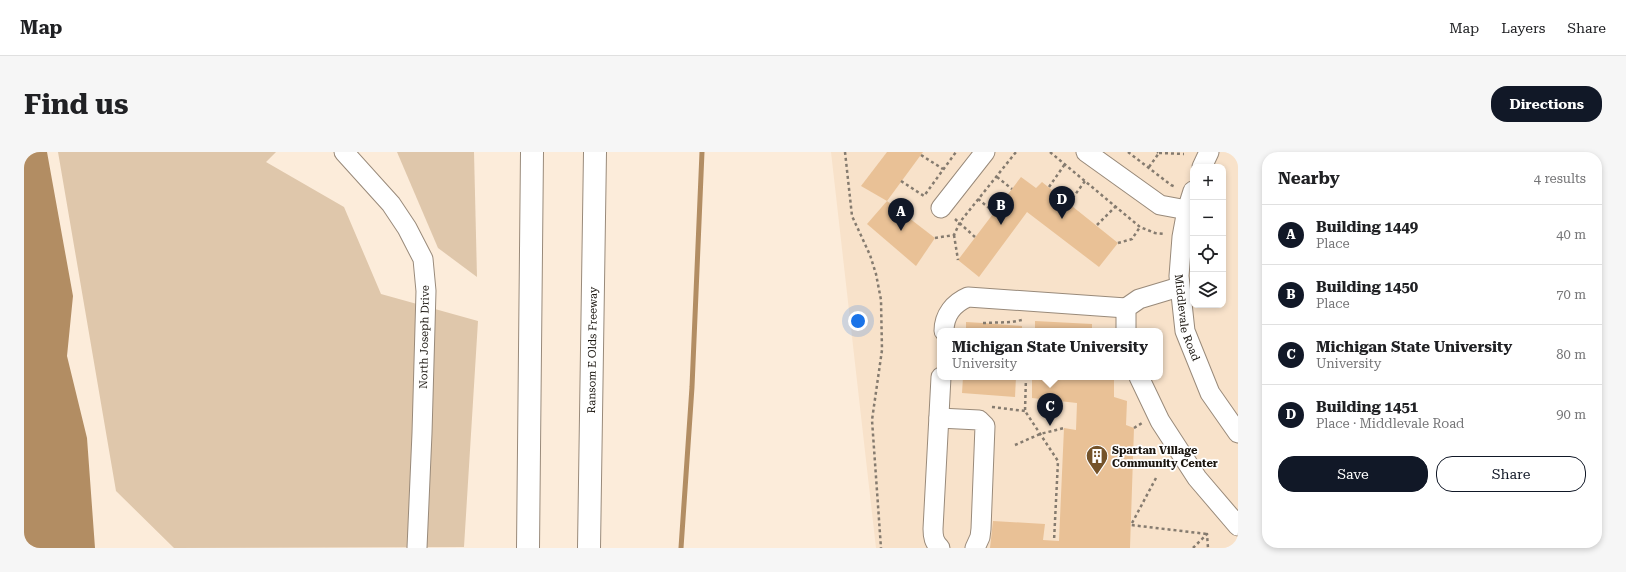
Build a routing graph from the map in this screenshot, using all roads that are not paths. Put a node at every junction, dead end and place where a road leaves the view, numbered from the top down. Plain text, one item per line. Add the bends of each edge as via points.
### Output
1 (344, 152) edge
2 (532, 152) edge
3 (595, 152) edge
4 (600, 152) edge
5 (985, 152) edge
6 (1086, 152) edge
7 (1210, 152) edge
8 (1204, 164) edge
9 (1190, 198) edge
10 (594, 199) junction
11 (1191, 200) edge
12 (941, 208) dead end
13 (1179, 287) junction
14 (1126, 308) junction
15 (944, 328) edge
16 (1126, 328) edge
17 (941, 380) edge
18 (1140, 380) edge
19 (939, 418) junction
20 (1238, 433) edge
21 (1238, 526) edge
22 (417, 548) edge
23 (528, 548) edge
24 (589, 548) edge
25 (940, 548) edge
26 (975, 548) edge

1 - 22 street, North Joseph Drive via 391,204 423,259 426,291
2 - 23 highway
3 - 10 highway, Ransom E Olds Freeway
4 - 10 highway
5 - 12 street
6 - 9 street via 1160,205
7 - 8 street
10 - 24 highway, Ransom E Olds Freeway
11 - 13 street, Middlevale Road via 1182,237
13 - 14 street via 1139,299
13 - 20 street, Middlevale Road via 1185,331 1210,393
14 - 15 street via 968,297 953,307
14 - 16 street
17 - 19 street
18 - 21 street via 1160,421 1197,478
19 - 25 street via 933,536
19 - 26 street via 979,420 985,426 981,529

